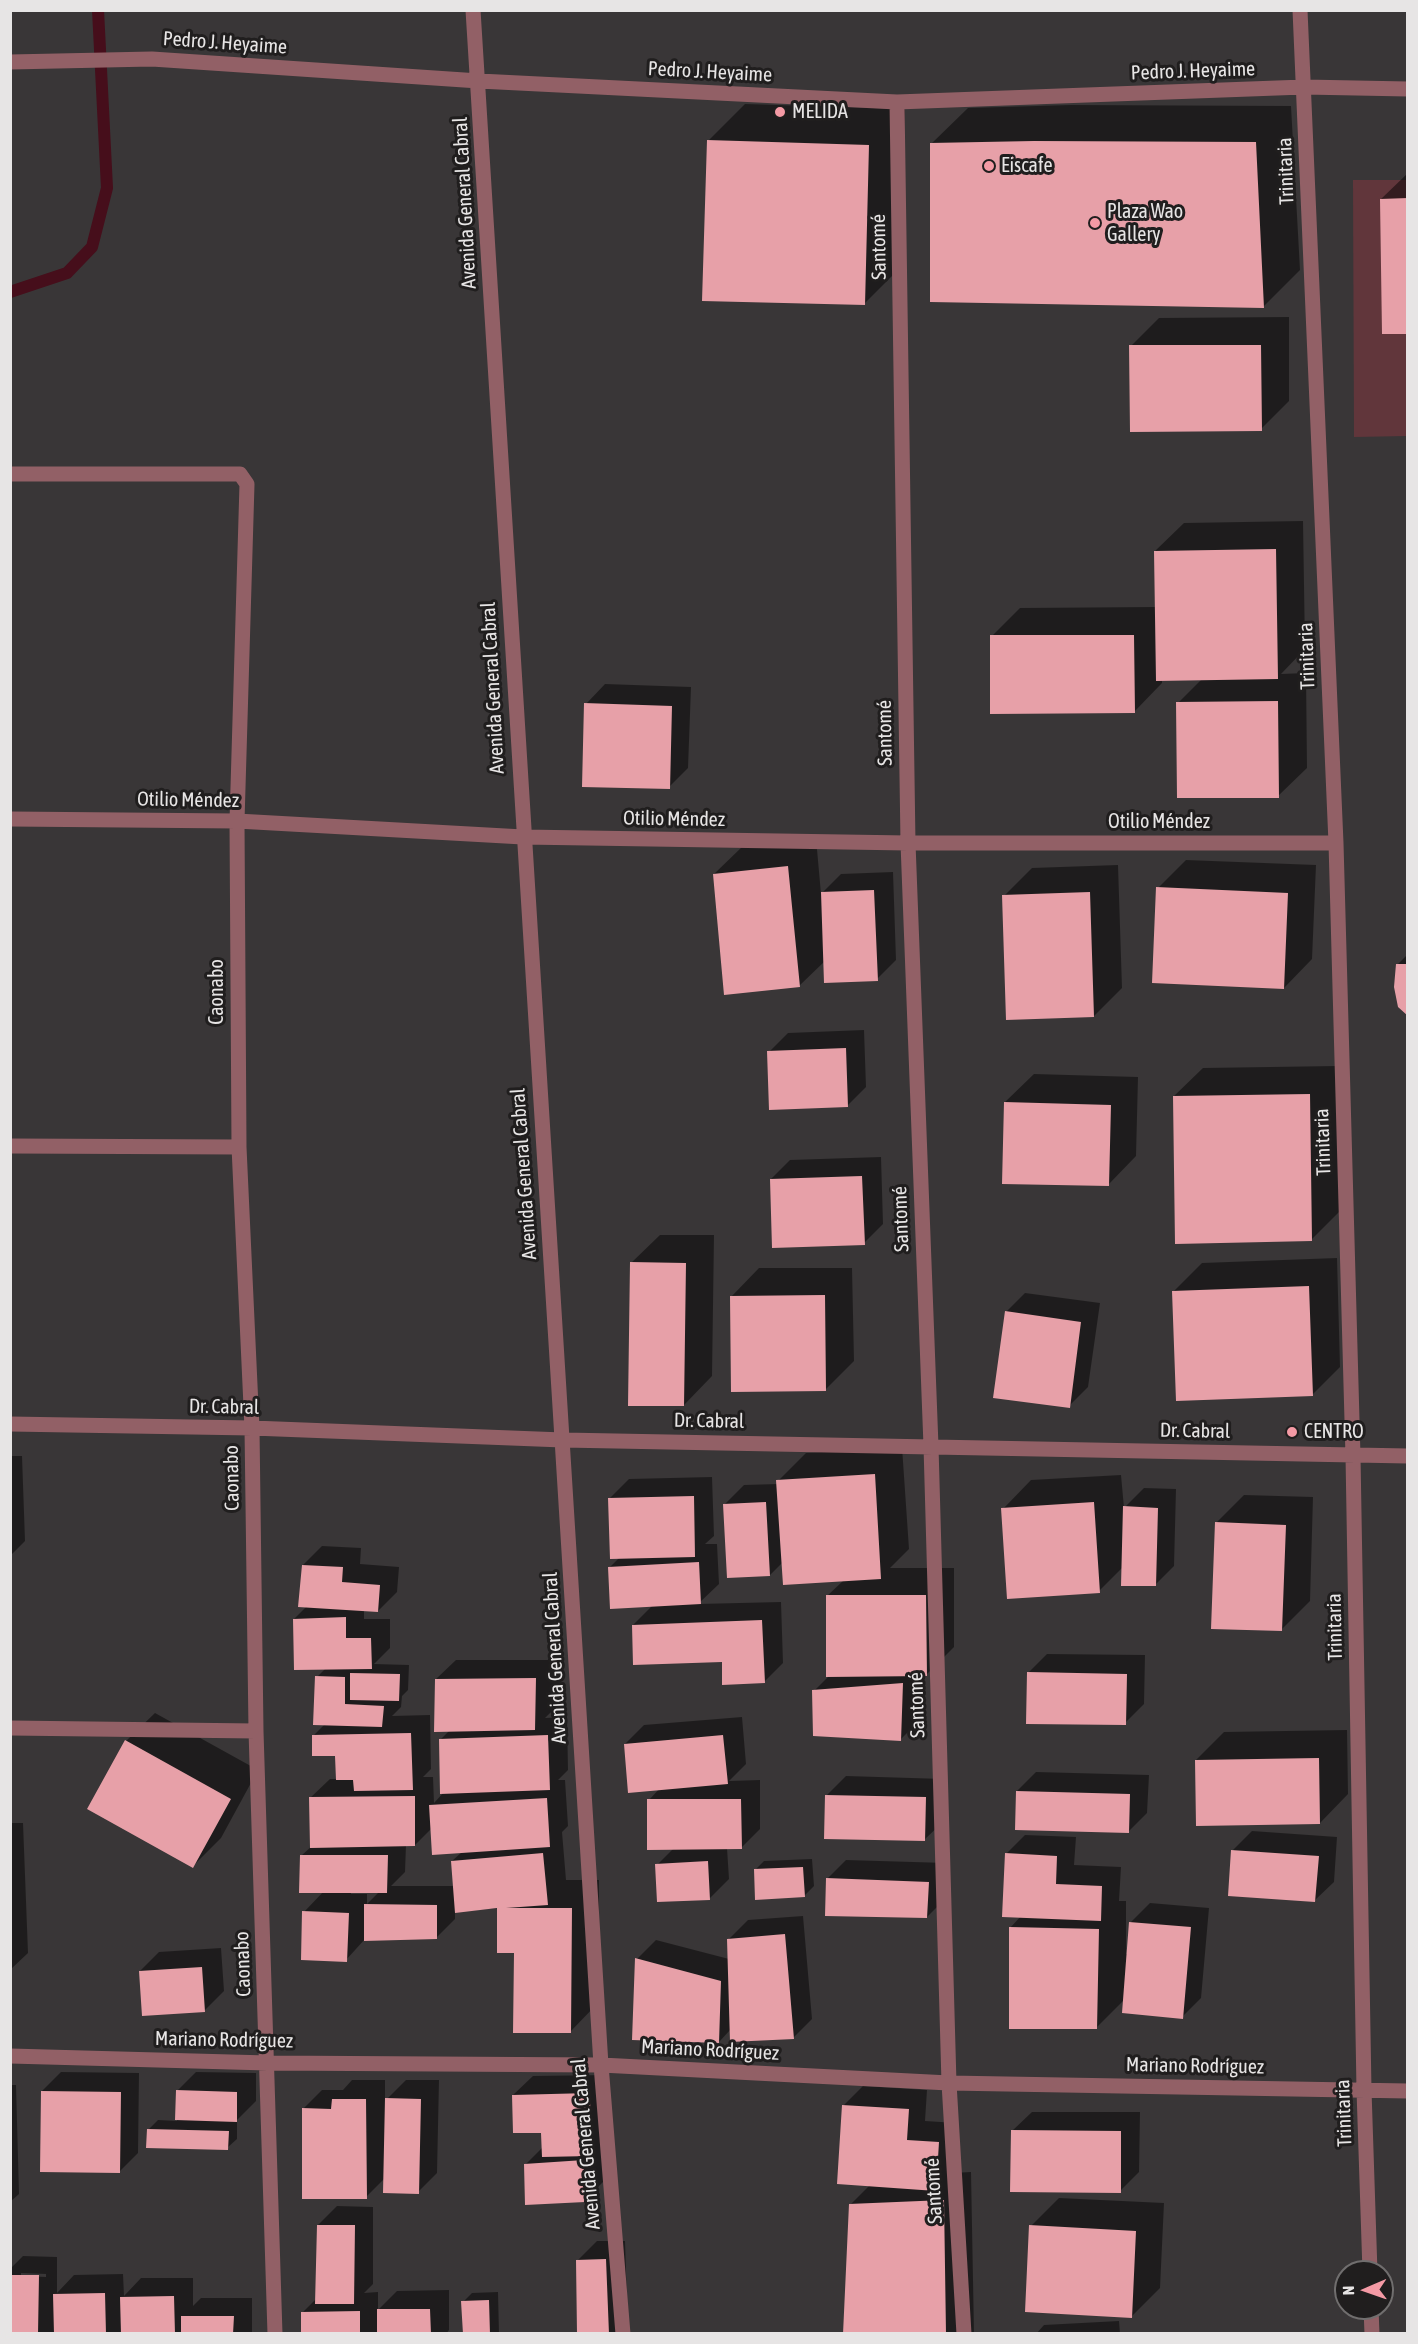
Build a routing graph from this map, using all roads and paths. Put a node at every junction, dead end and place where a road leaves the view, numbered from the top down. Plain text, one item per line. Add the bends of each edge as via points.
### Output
1 (473, 10) edge
2 (1300, 10) edge
3 (10, 62) edge
4 (479, 81) junction
5 (1304, 87) junction
6 (1407, 89) edge
7 (897, 102) junction
8 (10, 474) edge
9 (10, 819) edge
10 (237, 821) junction
11 (523, 837) junction
12 (908, 843) junction
13 (1336, 843) junction
14 (10, 1146) edge
15 (239, 1147) junction
16 (10, 1424) edge
17 (252, 1428) junction
18 (563, 1440) junction
19 (931, 1446) junction
20 (1353, 1456) junction
21 (1407, 1456) edge
22 (10, 1728) edge
23 (256, 1731) junction
24 (10, 2056) edge
25 (268, 2063) junction
26 (601, 2065) junction
27 (949, 2083) junction
28 (1364, 2090) junction
29 (1407, 2091) edge
30 (1370, 2260) edge
31 (274, 2334) edge
32 (622, 2334) edge
33 (964, 2334) edge

1 - 4 street, Avenida General Cabral
2 - 5 street, Trinitaria
3 - 4 street, Pedro J. Heyaime via 152,59
4 - 7 street, Pedro J. Heyaime
4 - 11 street, Avenida General Cabral
5 - 6 street, Pedro J. Heyaime
5 - 7 street, Pedro J. Heyaime
5 - 13 street, Trinitaria
7 - 12 street, Santomé
8 - 10 street, Caonabo via 240,474 244,479 247,484
9 - 10 street, Otilio Méndez
10 - 11 street, Otilio Méndez
10 - 15 street, Caonabo
11 - 12 street, Otilio Méndez
11 - 18 street, Avenida General Cabral
12 - 13 street, Otilio Méndez
12 - 19 street, Santomé
13 - 20 street, Trinitaria
14 - 15 street
15 - 17 street, Caonabo
16 - 17 street, Dr. Cabral
17 - 18 street, Dr. Cabral
17 - 23 street, Caonabo
18 - 19 street, Dr. Cabral
18 - 26 street, Avenida General Cabral
19 - 20 street, Dr. Cabral
19 - 27 street, Santomé
20 - 21 street, Dr. Cabral
20 - 28 street, Trinitaria
22 - 23 street
23 - 25 street, Caonabo
24 - 25 street, Mariano Rodríguez
25 - 26 street, Mariano Rodríguez
25 - 31 street, Caonabo
26 - 27 street, Mariano Rodríguez
26 - 32 street, Avenida General Cabral
27 - 28 street, Mariano Rodríguez
27 - 33 street, Santomé
28 - 29 street, Mariano Rodríguez
28 - 30 street, Trinitaria

